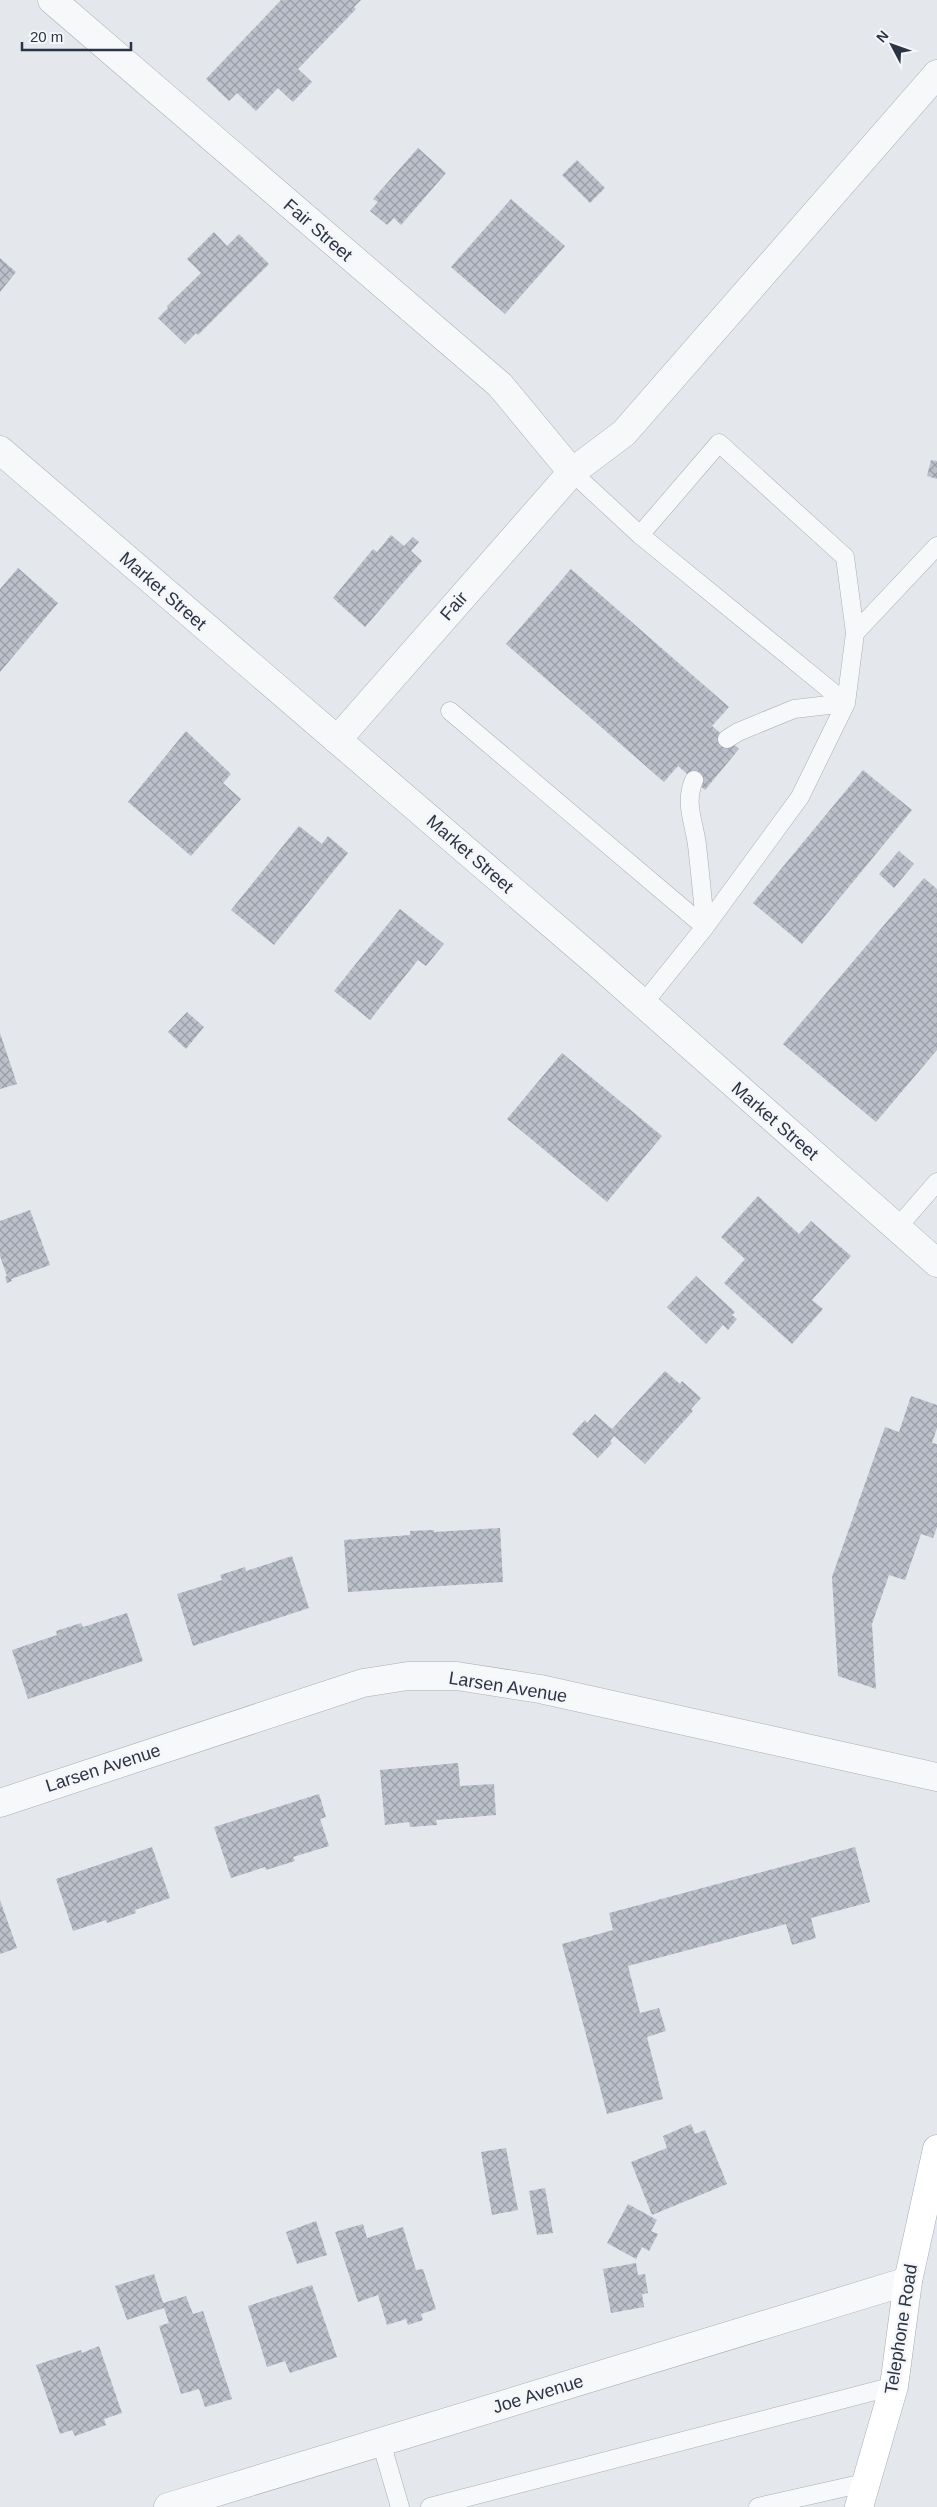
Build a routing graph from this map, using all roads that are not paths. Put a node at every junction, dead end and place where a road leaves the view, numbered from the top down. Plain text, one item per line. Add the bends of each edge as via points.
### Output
1 (52, 0) edge
2 (937, 74) edge
3 (0, 450) edge
4 (572, 472) junction
5 (640, 535) junction
6 (937, 546) edge
7 (855, 633) junction
8 (846, 703) junction
9 (450, 711) dead end
10 (727, 739) dead end
11 (337, 740) junction
12 (694, 780) dead end
13 (706, 927) junction
14 (643, 1004) junction
15 (937, 1182) edge
16 (897, 1228) junction
17 (937, 1263) edge
18 (937, 1777) edge
19 (0, 1803) edge
20 (937, 2149) edge
21 (908, 2281) junction
22 (894, 2386) junction
23 (381, 2442) junction
24 (862, 2495) edge
25 (168, 2507) edge
26 (400, 2507) edge
27 (430, 2507) edge
28 (758, 2507) edge

1 - 4 street, Fair Street via 500,385
2 - 4 street, Fair via 624,433
3 - 11 street, Market Street
4 - 5 lane
4 - 11 street, Fair
5 - 7 lane via 718,443 844,558
5 - 8 lane
6 - 7 lane
7 - 8 lane
8 - 10 lane via 794,709
8 - 13 lane via 800,797
9 - 13 lane
11 - 14 street, Market Street
12 - 13 lane via 689,792 688,810 697,842
13 - 14 lane
14 - 16 street, Market Street
15 - 16 lane
16 - 17 street, Market Street
18 - 19 street, Larsen Avenue via 540,1689 457,1676 408,1676 354,1686
20 - 21 main road, Telephone Road
21 - 22 main road, Telephone Road
21 - 23 street, Joe Avenue
22 - 24 main road, Telephone Road
22 - 27 lane
23 - 25 street, Joe Avenue
23 - 26 lane
24 - 28 lane

